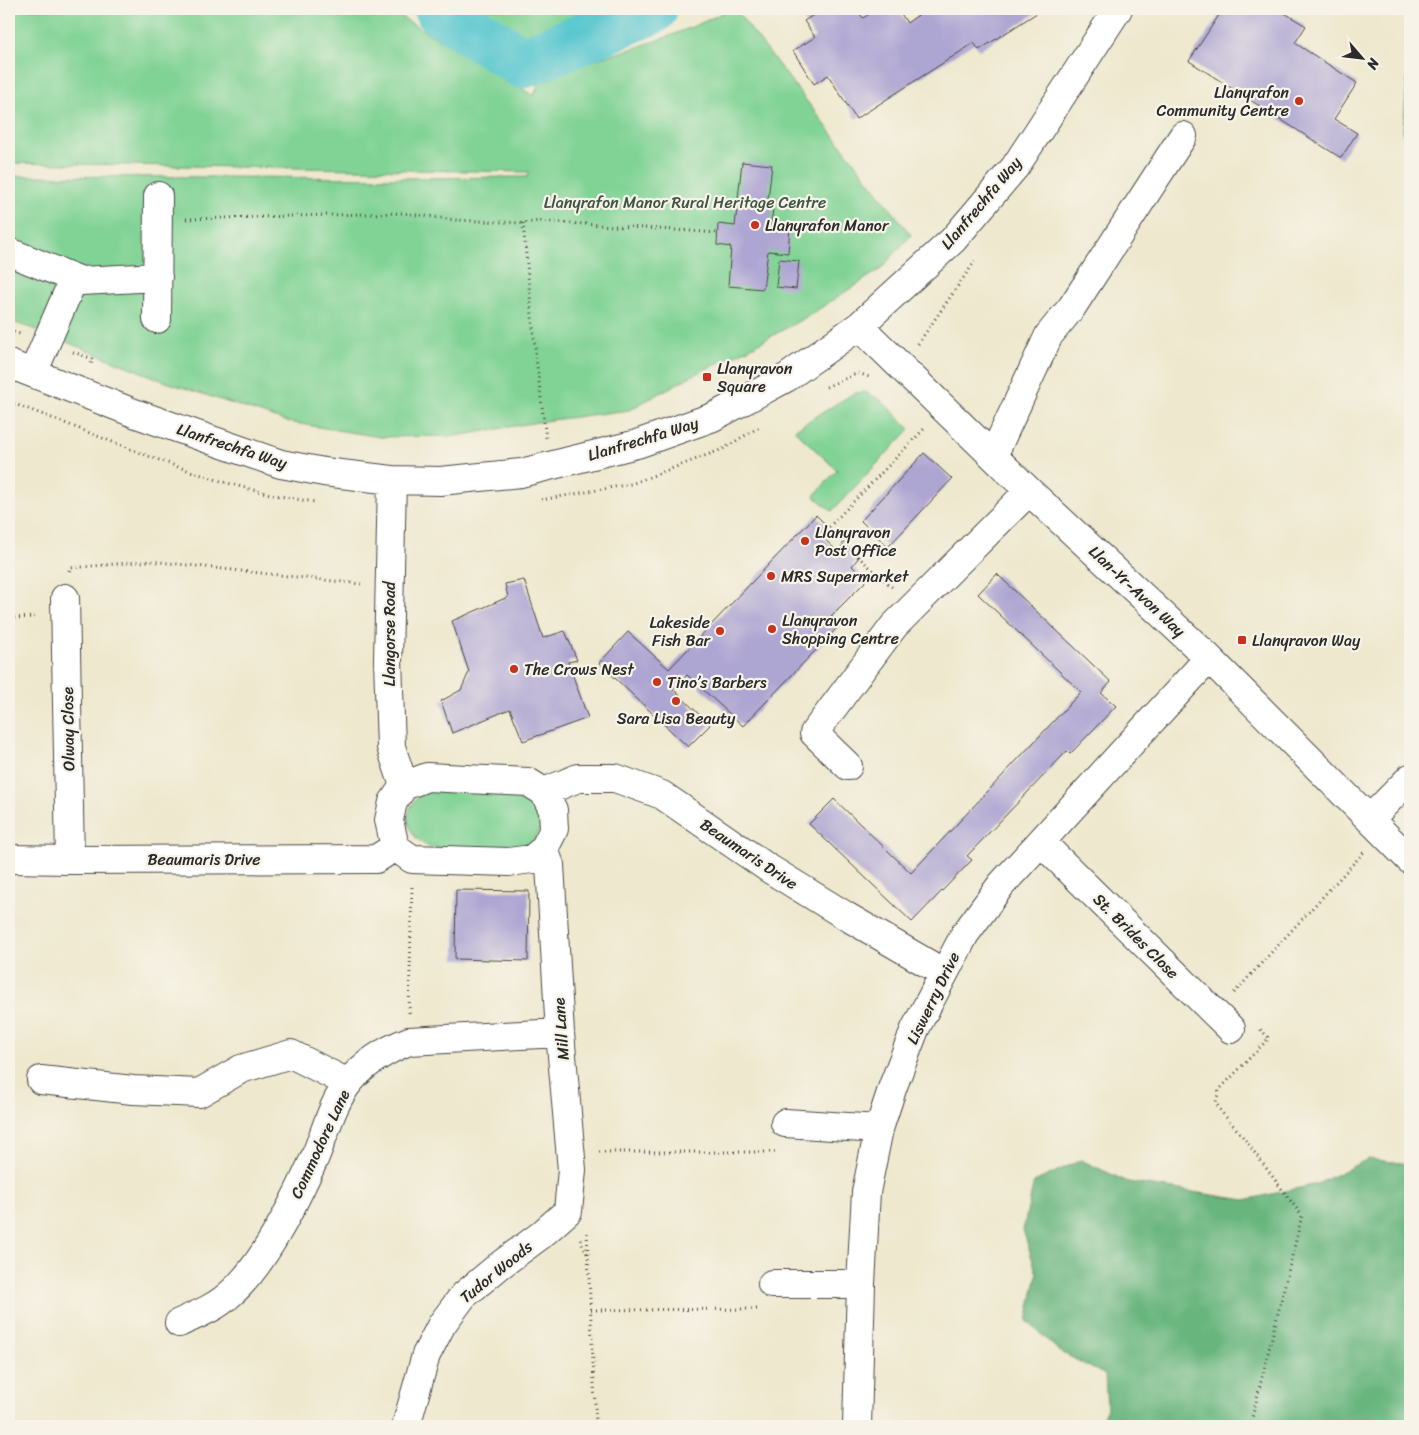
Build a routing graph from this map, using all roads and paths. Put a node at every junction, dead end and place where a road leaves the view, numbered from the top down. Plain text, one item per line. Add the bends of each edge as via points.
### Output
1 (1118, 9) edge
2 (1183, 136) dead end
3 (158, 208) joint
4 (524, 223) junction
5 (718, 233) dead end
6 (9, 252) edge
7 (980, 254) dead end
8 (158, 277) junction
9 (74, 278) junction
10 (158, 319) dead end
11 (859, 326) junction
12 (899, 365) junction
13 (21, 369) edge
14 (821, 390) dead end
15 (9, 402) edge
16 (918, 422) dead end
17 (764, 424) dead end
18 (993, 456) junction
19 (549, 466) junction
20 (392, 480) junction
21 (1029, 491) junction
22 (535, 501) dead end
23 (322, 503) dead end
24 (389, 587) junction
25 (65, 598) joint
26 (913, 606) junction
27 (1209, 658) junction
28 (848, 766) dead end
29 (1410, 778) edge
30 (404, 786) junction
31 (544, 792) junction
32 (1377, 825) junction
33 (1041, 842) junction
34 (544, 849) junction
35 (404, 853) junction
36 (9, 858) edge
37 (70, 860) junction
38 (1410, 860) edge
39 (944, 973) junction
40 (1231, 996) dead end
41 (1244, 1027) joint
42 (560, 1033) junction
43 (409, 1041) junction
44 (41, 1080) dead end
45 (348, 1082) junction
46 (785, 1123) joint
47 (879, 1129) junction
48 (594, 1152) dead end
49 (578, 1220) junction
50 (772, 1284) joint
51 (861, 1284) junction
52 (591, 1310) junction
53 (179, 1323) dead end
54 (406, 1426) edge
55 (596, 1426) edge
56 (857, 1426) edge
57 (1250, 1426) edge

1 - 11 street, Llanfrechfa Way via 1015,167 953,240
2 - 18 street via 1072,307 1049,335
3 - 4 path via 402,213 456,220
3 - 8 street
4 - 5 path via 550,221
4 - 19 path
6 - 9 street
7 - 12 path via 922,340
8 - 9 street via 81,281
8 - 10 street
9 - 13 street
11 - 12 street, Llan-Yr-Avon Way
11 - 19 street, Llanfrechfa Way via 786,378 713,417 637,444
12 - 14 path via 883,382 858,374
12 - 18 street, Llan-Yr-Avon Way
13 - 20 street, Llanfrechfa Way via 134,413 281,464
15 - 23 path via 174,467 283,498
16 - 26 path via 924,429 827,529
17 - 22 path via 723,449 631,484
18 - 21 street, Llan-Yr-Avon Way
19 - 20 street, Llanfrechfa Way via 521,473 440,481
20 - 24 street, Llangorse Road
21 - 26 street
21 - 27 street, Llan-Yr-Avon Way
24 - 25 path via 150,560 70,568
24 - 30 street, Llangorse Road via 391,747
25 - 37 street, Olway Close
26 - 28 street via 894,626 814,734
27 - 32 street, Llan-Yr-Avon Way
27 - 33 street, Liswerry Drive
29 - 32 street
30 - 31 street via 427,778 445,778 528,782
30 - 35 street via 393,802 389,820
31 - 34 street via 554,810 554,829
31 - 39 street, Beaumaris Drive via 578,778 615,778 662,795 768,868
32 - 38 street, Llan-Yr-Avon Way
32 - 40 path
33 - 39 street, Liswerry Drive via 1001,885 965,934
33 - 41 street, St. Brides Close
34 - 35 street via 532,859 509,862
34 - 42 street, Mill Lane via 550,865
35 - 37 street, Beaumaris Drive via 376,859
35 - 43 path
36 - 37 street, Beaumaris Drive
39 - 47 street, Liswerry Drive via 915,1029
41 - 57 path via 1269,1038 1220,1090 1216,1102 1302,1216
42 - 43 street, Commodore Lane
42 - 49 street, Mill Lane
43 - 45 street, Commodore Lane via 388,1049
44 - 45 street via 200,1093 241,1068 291,1054
45 - 53 street, Commodore Lane via 296,1196 253,1270 229,1296
46 - 47 street
46 - 48 path via 785,1152
47 - 51 street, Liswerry Drive via 866,1192
49 - 52 path
49 - 54 street, Tudor Woods via 542,1236 463,1296 426,1355
50 - 51 street
50 - 52 path via 774,1308
51 - 56 street, Liswerry Drive
52 - 55 path

